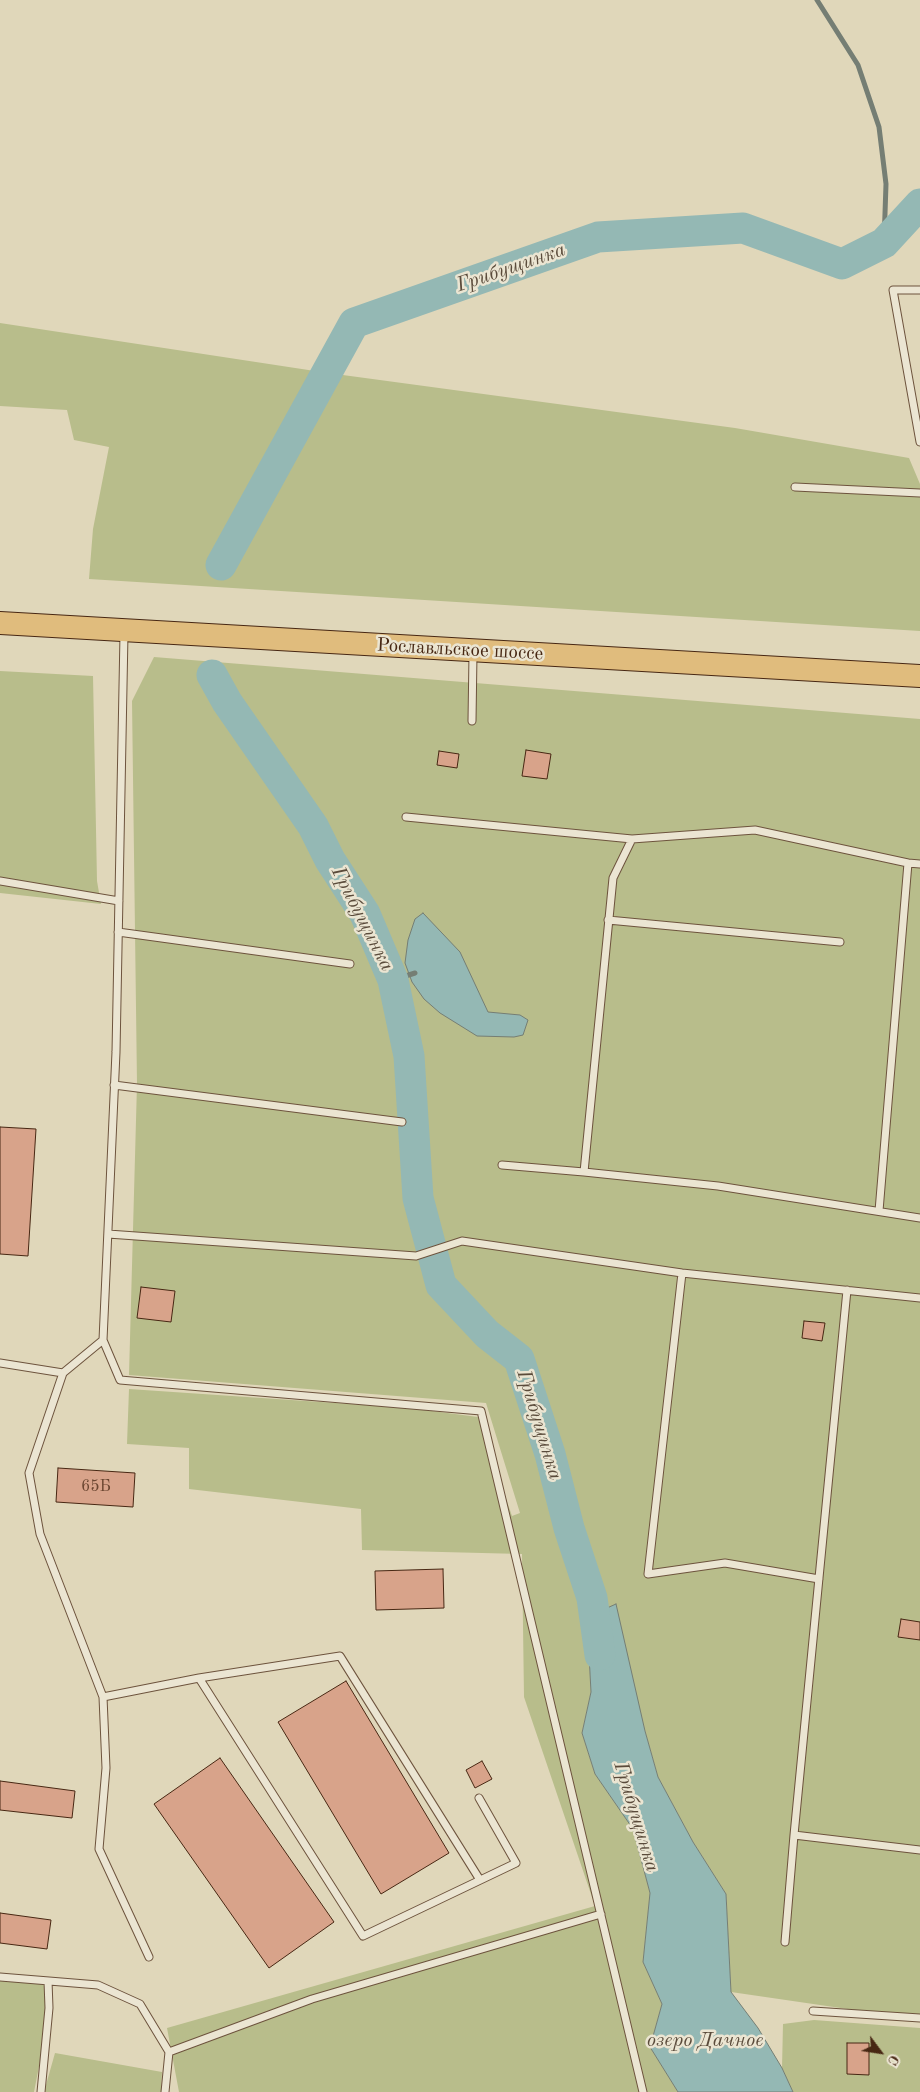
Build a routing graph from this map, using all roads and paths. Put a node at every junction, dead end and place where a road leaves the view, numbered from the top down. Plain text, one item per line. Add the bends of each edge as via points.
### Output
1 (920, 290) edge
2 (920, 442) edge
3 (795, 487) dead end
4 (920, 494) edge
5 (0, 623) edge
6 (124, 631) junction
7 (473, 651) junction
8 (920, 676) edge
9 (472, 721) dead end
10 (406, 817) dead end
11 (632, 839) junction
12 (908, 863) junction
13 (920, 864) edge
14 (0, 881) edge
15 (119, 901) junction
16 (608, 920) junction
17 (118, 932) junction
18 (840, 942) dead end
19 (350, 964) dead end
20 (114, 1085) junction
21 (402, 1122) dead end
22 (502, 1165) dead end
23 (584, 1172) junction
24 (879, 1211) junction
25 (920, 1218) edge
26 (108, 1234) junction
27 (682, 1273) junction
28 (847, 1290) junction
29 (920, 1298) edge
30 (103, 1340) junction
31 (0, 1363) edge
32 (63, 1373) junction
33 (819, 1579) junction
34 (199, 1678) junction
35 (103, 1697) junction
36 (479, 1798) dead end
37 (794, 1835) junction
38 (920, 1850) edge
39 (480, 1880) junction
40 (601, 1914) junction
41 (785, 1942) dead end
42 (149, 1957) dead end
43 (0, 1977) edge
44 (48, 1981) junction
45 (813, 2011) dead end
46 (920, 2018) edge
47 (169, 2052) junction
48 (41, 2092) edge
49 (166, 2092) edge
50 (643, 2092) edge

1 - 2 lane via 893,290
3 - 4 lane
5 - 6 main road, Рославльское шоссе
6 - 7 main road, Рославльское шоссе
6 - 15 lane
7 - 8 main road, Рославльское шоссе
7 - 9 lane
10 - 11 lane
11 - 12 lane via 755,830
11 - 16 lane via 613,878
12 - 13 lane
12 - 24 lane
14 - 15 lane
15 - 17 lane
16 - 18 lane
16 - 23 lane
17 - 19 lane
17 - 20 lane
20 - 21 lane
20 - 26 lane
22 - 23 lane
23 - 24 lane via 718,1186
24 - 25 lane
26 - 27 lane via 416,1256 462,1241
26 - 30 lane
27 - 28 lane
27 - 33 lane via 648,1574 725,1563
28 - 29 lane
28 - 33 lane
30 - 32 lane
30 - 40 lane via 120,1380 481,1411
31 - 32 lane
32 - 35 lane via 30,1473 40,1534
33 - 37 lane
34 - 35 lane
34 - 39 lane via 340,1656
34 - 39 lane via 363,1936
35 - 42 lane via 106,1768 99,1849
36 - 39 lane via 516,1863
37 - 38 lane
37 - 41 lane
40 - 47 lane via 312,1999
40 - 50 lane
43 - 44 lane
44 - 47 lane via 98,1985 140,2004
44 - 48 lane via 49,2008
45 - 46 lane
47 - 49 lane

